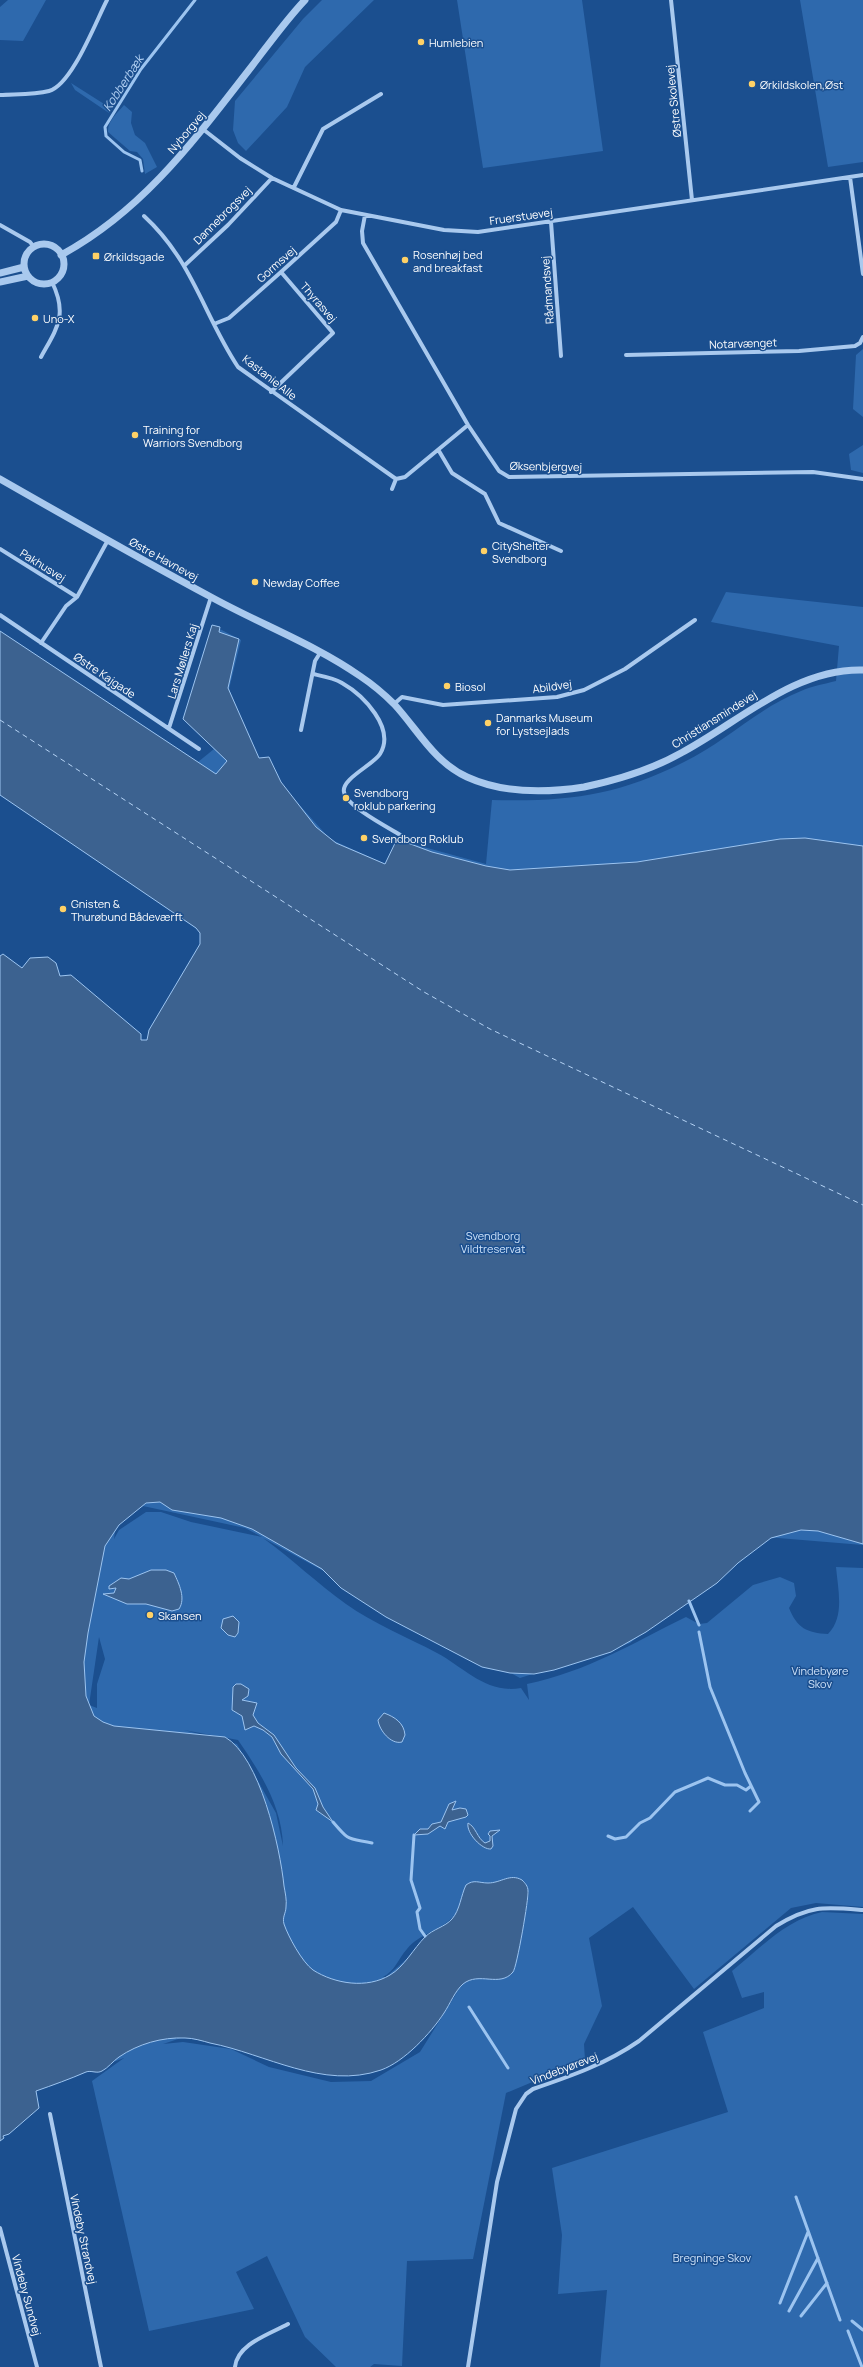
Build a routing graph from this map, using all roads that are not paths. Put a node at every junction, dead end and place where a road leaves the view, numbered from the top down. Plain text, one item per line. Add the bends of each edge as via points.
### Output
1 (107, 0) edge
2 (305, 0) edge
3 (671, 0) edge
4 (381, 94) dead end
5 (0, 96) edge
6 (204, 130) junction
7 (863, 175) edge
8 (850, 177) junction
9 (272, 178) junction
10 (294, 187) junction
11 (692, 200) junction
12 (342, 210) junction
13 (365, 215) junction
14 (144, 216) dead end
15 (551, 222) junction
16 (0, 225) edge
17 (34, 247) junction
18 (61, 255) junction
19 (185, 264) junction
20 (24, 267) junction
21 (0, 272) edge
22 (281, 272) junction
23 (863, 274) edge
24 (28, 276) junction
25 (0, 282) edge
26 (52, 282) junction
27 (214, 324) junction
28 (863, 337) edge
29 (626, 355) dead end
30 (561, 356) dead end
31 (41, 357) dead end
32 (271, 392) junction
33 (468, 425) junction
34 (439, 451) junction
35 (0, 479) edge
36 (396, 479) junction
37 (863, 479) edge
38 (392, 489) dead end
39 (108, 540) junction
40 (0, 549) edge
41 (561, 551) dead end
42 (77, 597) junction
43 (212, 597) junction
44 (0, 615) edge
45 (695, 620) dead end
46 (41, 643) junction
47 (320, 653) junction
48 (863, 670) edge
49 (313, 674) junction
50 (394, 704) junction
51 (169, 728) junction
52 (301, 730) dead end
53 (199, 749) dead end
54 (402, 836) dead end
55 (863, 1910) edge
56 (50, 2114) dead end
57 (0, 2228) edge
58 (288, 2324) dead end
59 (37, 2367) edge
60 (101, 2367) edge
61 (235, 2367) edge
62 (468, 2367) edge

1 - 5 street via 70,74 60,85 50,91
2 - 6 street, Nyborgvej
3 - 11 street, Østre Skolevej
4 - 10 street via 323,129
6 - 9 street, Fruerstuevej via 240,158
6 - 18 street, Nyborgvej via 167,172 132,206 102,230
7 - 8 street, Fruerstuevej
8 - 11 street, Fruerstuevej
8 - 23 street
9 - 10 street, Fruerstuevej
9 - 19 street, Dannebrogsvej via 228,225
10 - 12 street, Fruerstuevej
11 - 15 street, Fruerstuevej
12 - 13 street, Fruerstuevej
12 - 22 street, Gormsvej via 336,222
13 - 15 street, Fruerstuevej via 444,230 478,232
13 - 33 street, Øksenbjergvej via 362,243
14 - 19 street, Kastanie Alle via 170,243
15 - 30 street, Rådmandsvej
16 - 17 street via 30,242
17 - 18 street via 49,245
17 - 20 street via 26,255
18 - 26 street via 63,271
19 - 27 street, Kastanie Alle
20 - 21 street
20 - 24 street
22 - 27 street, Gormsvej via 229,318
22 - 32 street, Thyrasvej via 333,333
24 - 25 street
24 - 26 street via 36,283
26 - 31 street via 59,298 61,314 55,332
27 - 32 street, Kastanie Alle via 238,367
28 - 29 street, Notarvænget via 855,346 799,351
32 - 36 street, Kastanie Alle
33 - 34 street
33 - 37 street, Øksenbjergvej via 500,471 509,477 813,472
34 - 36 street via 406,477
34 - 41 street via 452,474 485,494 500,523
35 - 39 street, Østre Havnevej
36 - 38 street
39 - 42 street
39 - 43 street, Østre Havnevej
40 - 42 street, Pakhusvej
42 - 46 street via 66,606
43 - 47 street, Østre Havnevej
43 - 51 street, Lars Møllers Kaj
44 - 46 street, Østre Kajgade
45 - 50 street, Abildvej via 625,669 584,690 557,697 443,705 402,697
46 - 51 street, Østre Kajgade
47 - 49 street via 315,661
47 - 50 street, Østre Havnevej via 358,674
48 - 50 street, Christiansmindevej via 826,675 773,695 681,753 639,772 610,781 554,790 503,788 467,777 435,754
49 - 52 street
49 - 54 street via 341,682 377,714 383,727 384,742 381,752 375,761 348,781 344,786 344,792 346,798 364,812
51 - 53 street, Østre Kajgade
55 - 62 street, Vindebyørevej via 811,1909 787,1919 618,2056 526,2094 516,2109 497,2182
56 - 60 street, Vindeby Strandvej
57 - 59 street, Vindeby Sundvej
58 - 61 street via 243,2350 236,2360

